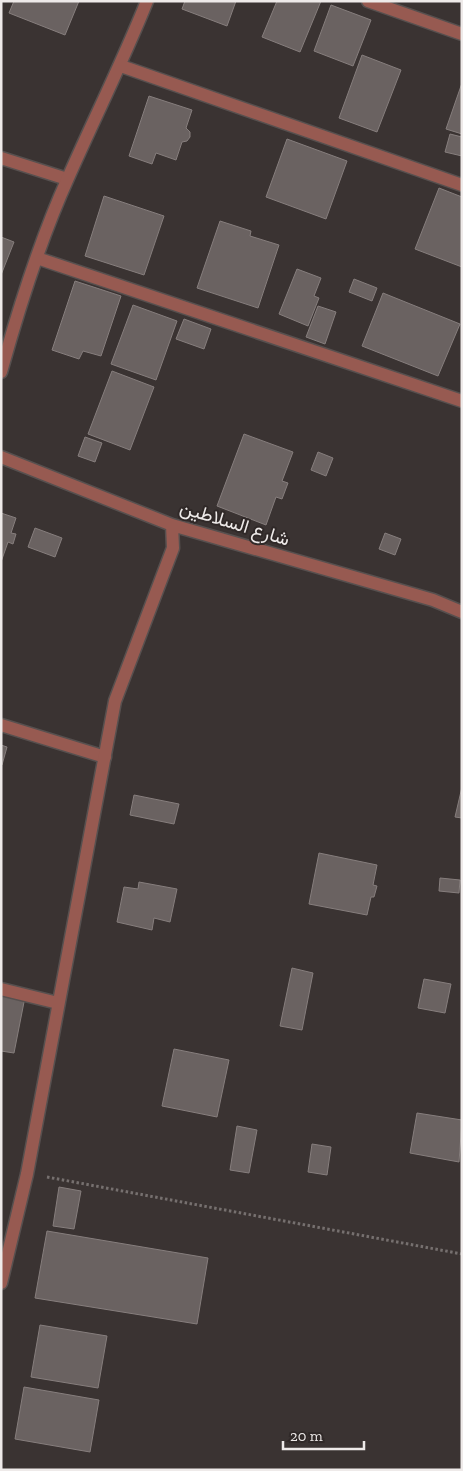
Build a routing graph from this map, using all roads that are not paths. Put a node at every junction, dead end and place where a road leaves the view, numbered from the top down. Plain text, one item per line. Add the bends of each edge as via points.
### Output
1 (147, 1) edge
2 (368, 1) edge
3 (462, 34) edge
4 (121, 66) junction
5 (1, 158) edge
6 (67, 179) junction
7 (462, 185) edge
8 (37, 258) junction
9 (1, 372) edge
10 (462, 402) edge
11 (1, 457) edge
12 (172, 524) junction
13 (462, 612) edge
14 (1, 725) edge
15 (105, 757) junction
16 (1, 989) edge
17 (58, 1003) junction
18 (1, 1283) edge

1 - 4 street
2 - 3 street
4 - 6 street
4 - 7 street
5 - 6 street
6 - 8 street
8 - 9 street
8 - 10 street
11 - 12 street, شارع السلاطين
12 - 13 street, شارع السلاطين via 433,600
12 - 15 street via 173,548 115,701
14 - 15 street
15 - 17 street
16 - 17 street
17 - 18 street via 26,1174

